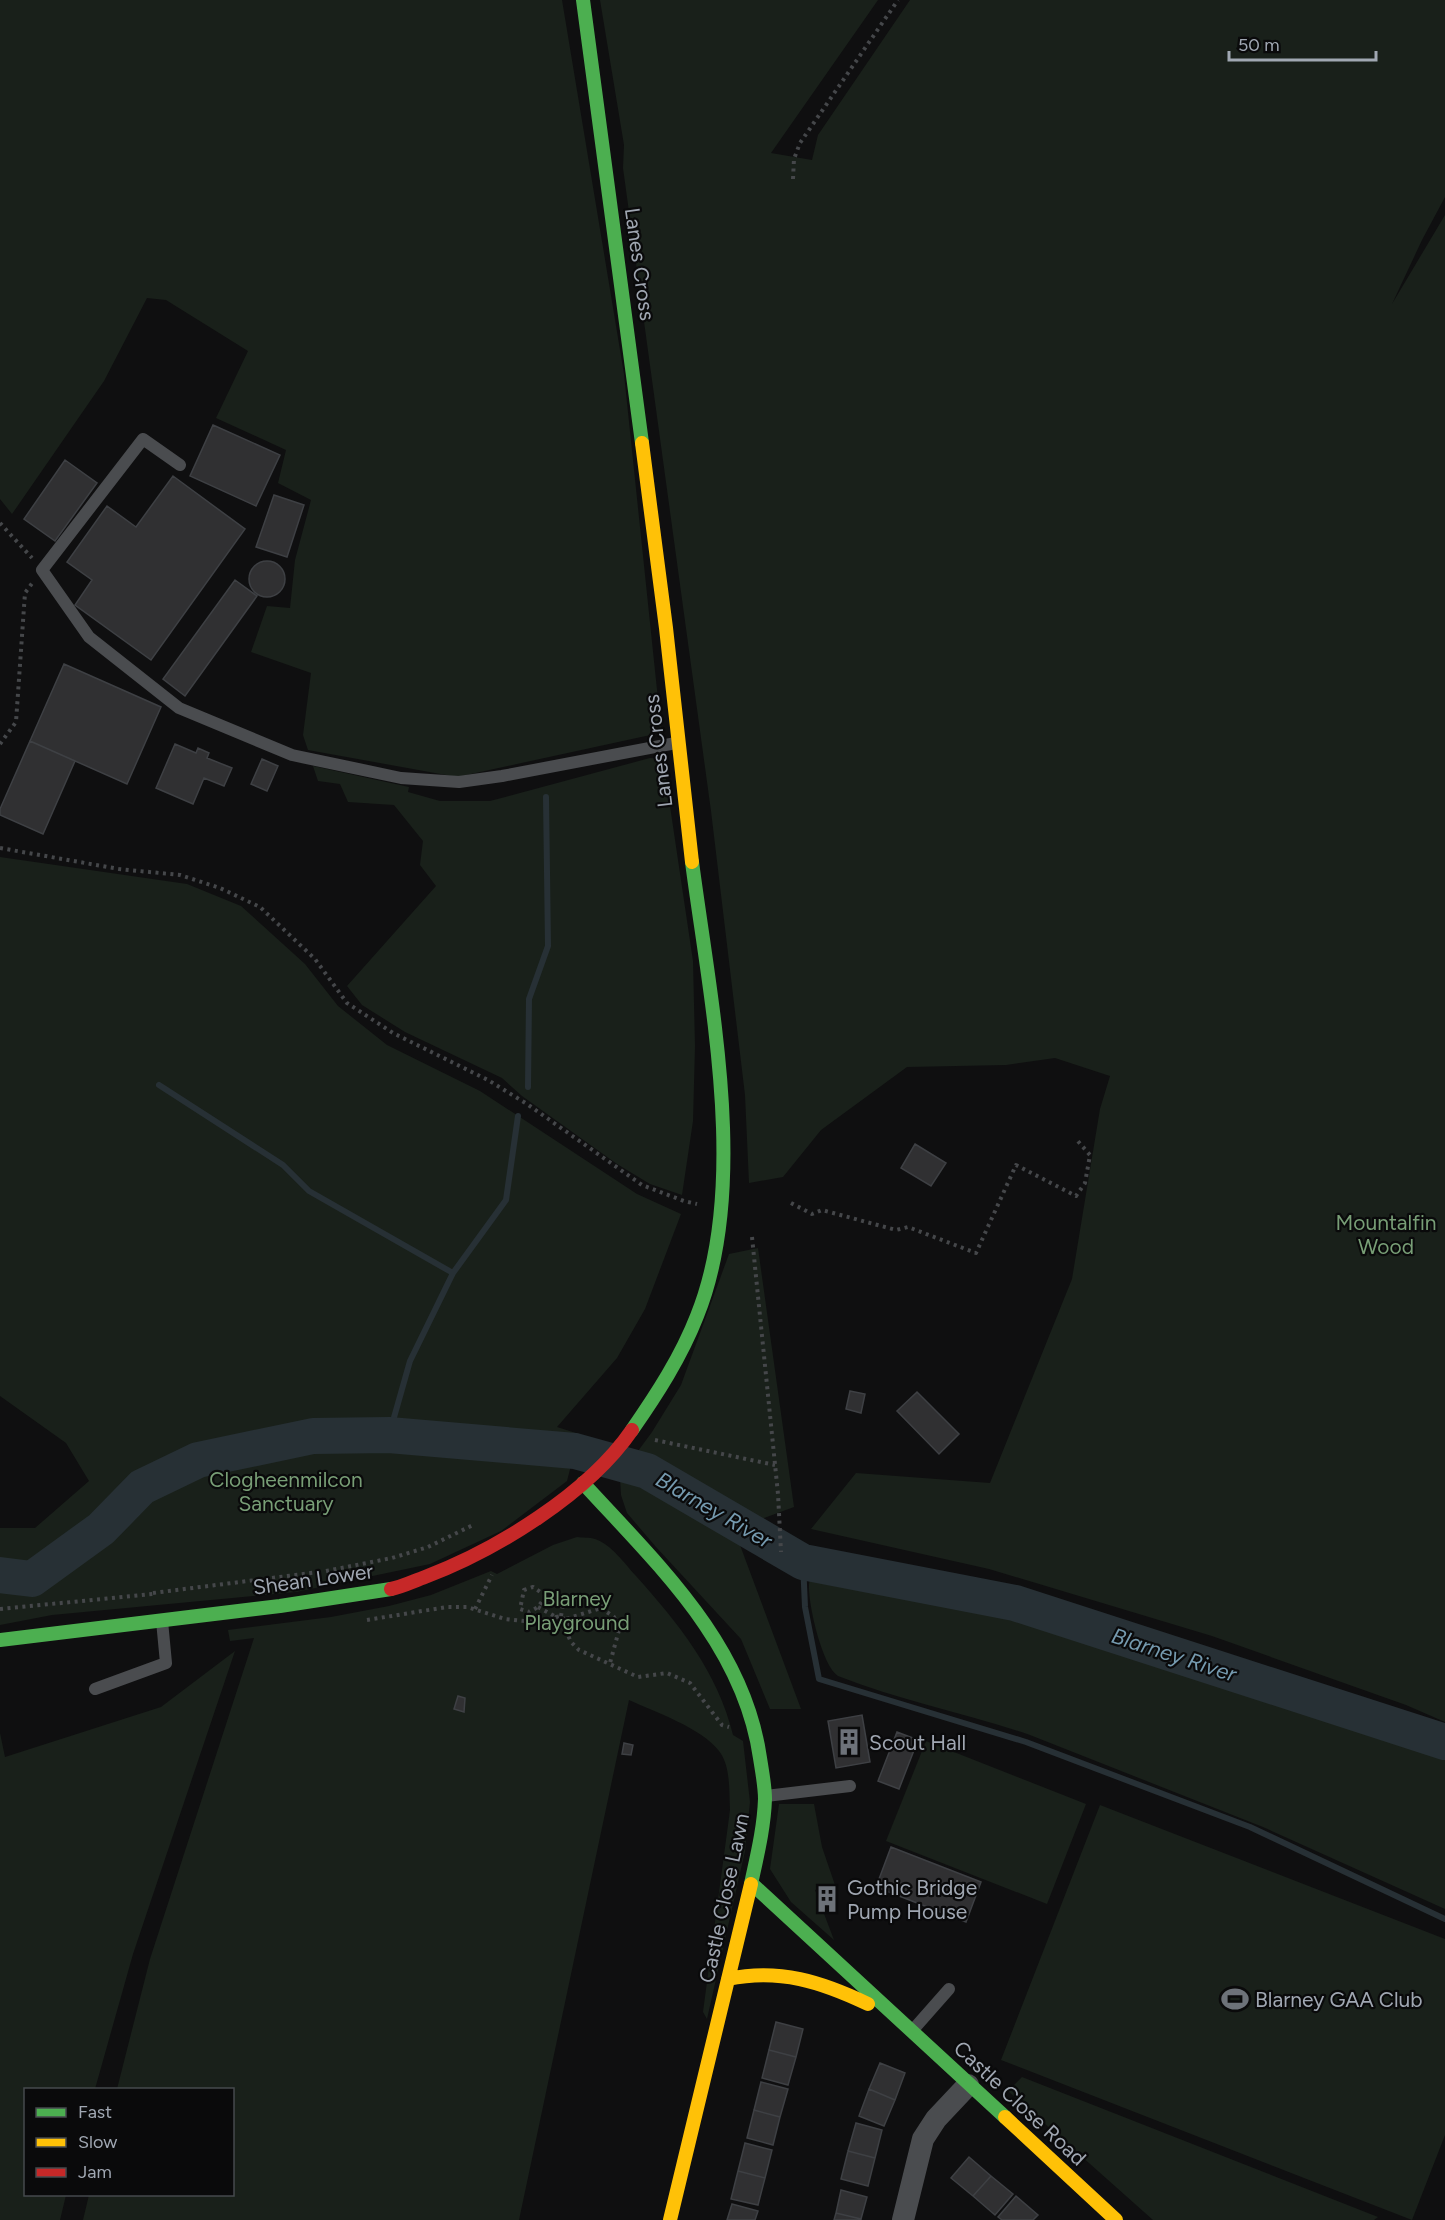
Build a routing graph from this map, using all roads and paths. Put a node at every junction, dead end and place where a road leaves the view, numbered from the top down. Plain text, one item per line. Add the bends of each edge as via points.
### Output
1 (583, 0) edge
2 (898, 0) edge
3 (793, 179) dead end
4 (180, 465) dead end
5 (0, 523) edge
6 (42, 570) junction
7 (677, 743) junction
8 (0, 744) edge
9 (0, 848) edge
10 (1077, 1139) dead end
11 (791, 1203) dead end
12 (722, 1208) junction
13 (752, 1237) dead end
14 (645, 1438) dead end
15 (775, 1465) junction
16 (599, 1468) joint
17 (583, 1483) junction
18 (552, 1508) junction
19 (614, 1516) junction
20 (478, 1523) dead end
21 (781, 1552) dead end
22 (495, 1572) dead end
23 (153, 1593) dead end
24 (546, 1596) junction
25 (564, 1599) junction
26 (538, 1607) junction
27 (601, 1608) junction
28 (475, 1609) junction
29 (556, 1617) junction
30 (564, 1617) junction
31 (162, 1620) junction
32 (362, 1620) dead end
33 (553, 1624) junction
34 (566, 1631) junction
35 (0, 1640) edge
36 (610, 1663) junction
37 (95, 1689) dead end
38 (756, 1732) junction
39 (850, 1786) dead end
40 (765, 1796) junction
41 (751, 1883) junction
42 (728, 1979) junction
43 (949, 1989) dead end
44 (895, 2017) junction
45 (911, 2032) junction
46 (968, 2085) junction
47 (670, 2220) edge
48 (903, 2220) edge
49 (1116, 2220) edge

1 - 7 street, Lanes Cross via 666,628
2 - 3 path via 800,143
4 - 6 lane via 143,439
5 - 6 path
6 - 7 lane via 89,637 179,708 292,755 401,778 459,782
6 - 8 path via 25,593 16,722
7 - 12 street, Lanes Cross via 723,1107
9 - 12 path via 119,869 180,875 260,907 315,958 347,1003 393,1034 488,1080 642,1185 684,1201
10 - 11 path via 1090,1155 1085,1183 1076,1196 1016,1165 976,1253 908,1227 896,1230 822,1210 812,1214
12 - 16 street, Lanes Cross via 717,1246 698,1315 667,1380 630,1434
13 - 15 path
14 - 15 path
15 - 21 path
16 - 17 street, Shean Lower
17 - 18 street, Shean Lower
17 - 19 street, Castle Close Lawn
18 - 19 street, Castle Close Lawn via 570,1502
18 - 31 street, Shean Lower via 453,1566 394,1588
19 - 38 street, Castle Close Lawn via 711,1632 746,1697
20 - 23 path via 428,1546 392,1557 324,1571
22 - 28 path
24 - 25 path
24 - 26 path
24 - 26 path via 533,1587 524,1590 520,1609 529,1612
25 - 27 path via 602,1603
25 - 30 path
26 - 29 path
27 - 30 path
27 - 36 path via 614,1617 619,1630
28 - 32 path via 447,1607
28 - 33 path via 505,1619
29 - 30 path
29 - 33 path
30 - 34 path
31 - 35 street, Shean Lower
31 - 37 lane via 166,1663
33 - 34 path
34 - 36 path via 579,1650
36 - 38 path via 638,1677 676,1676 690,1683 722,1725
38 - 40 street, Castle Close Lawn
39 - 40 lane
40 - 41 street, Castle Close Lawn
41 - 42 street, Castle Close Lawn
41 - 44 street, Castle Close Road
42 - 44 street, Castle Close Road via 752,1972 790,1975 837,1989
42 - 47 street, Castle Close Lawn
43 - 45 lane
44 - 45 street, Castle Close Road
45 - 46 street, Castle Close Road
46 - 48 street via 923,2139
46 - 49 street, Castle Close Road

